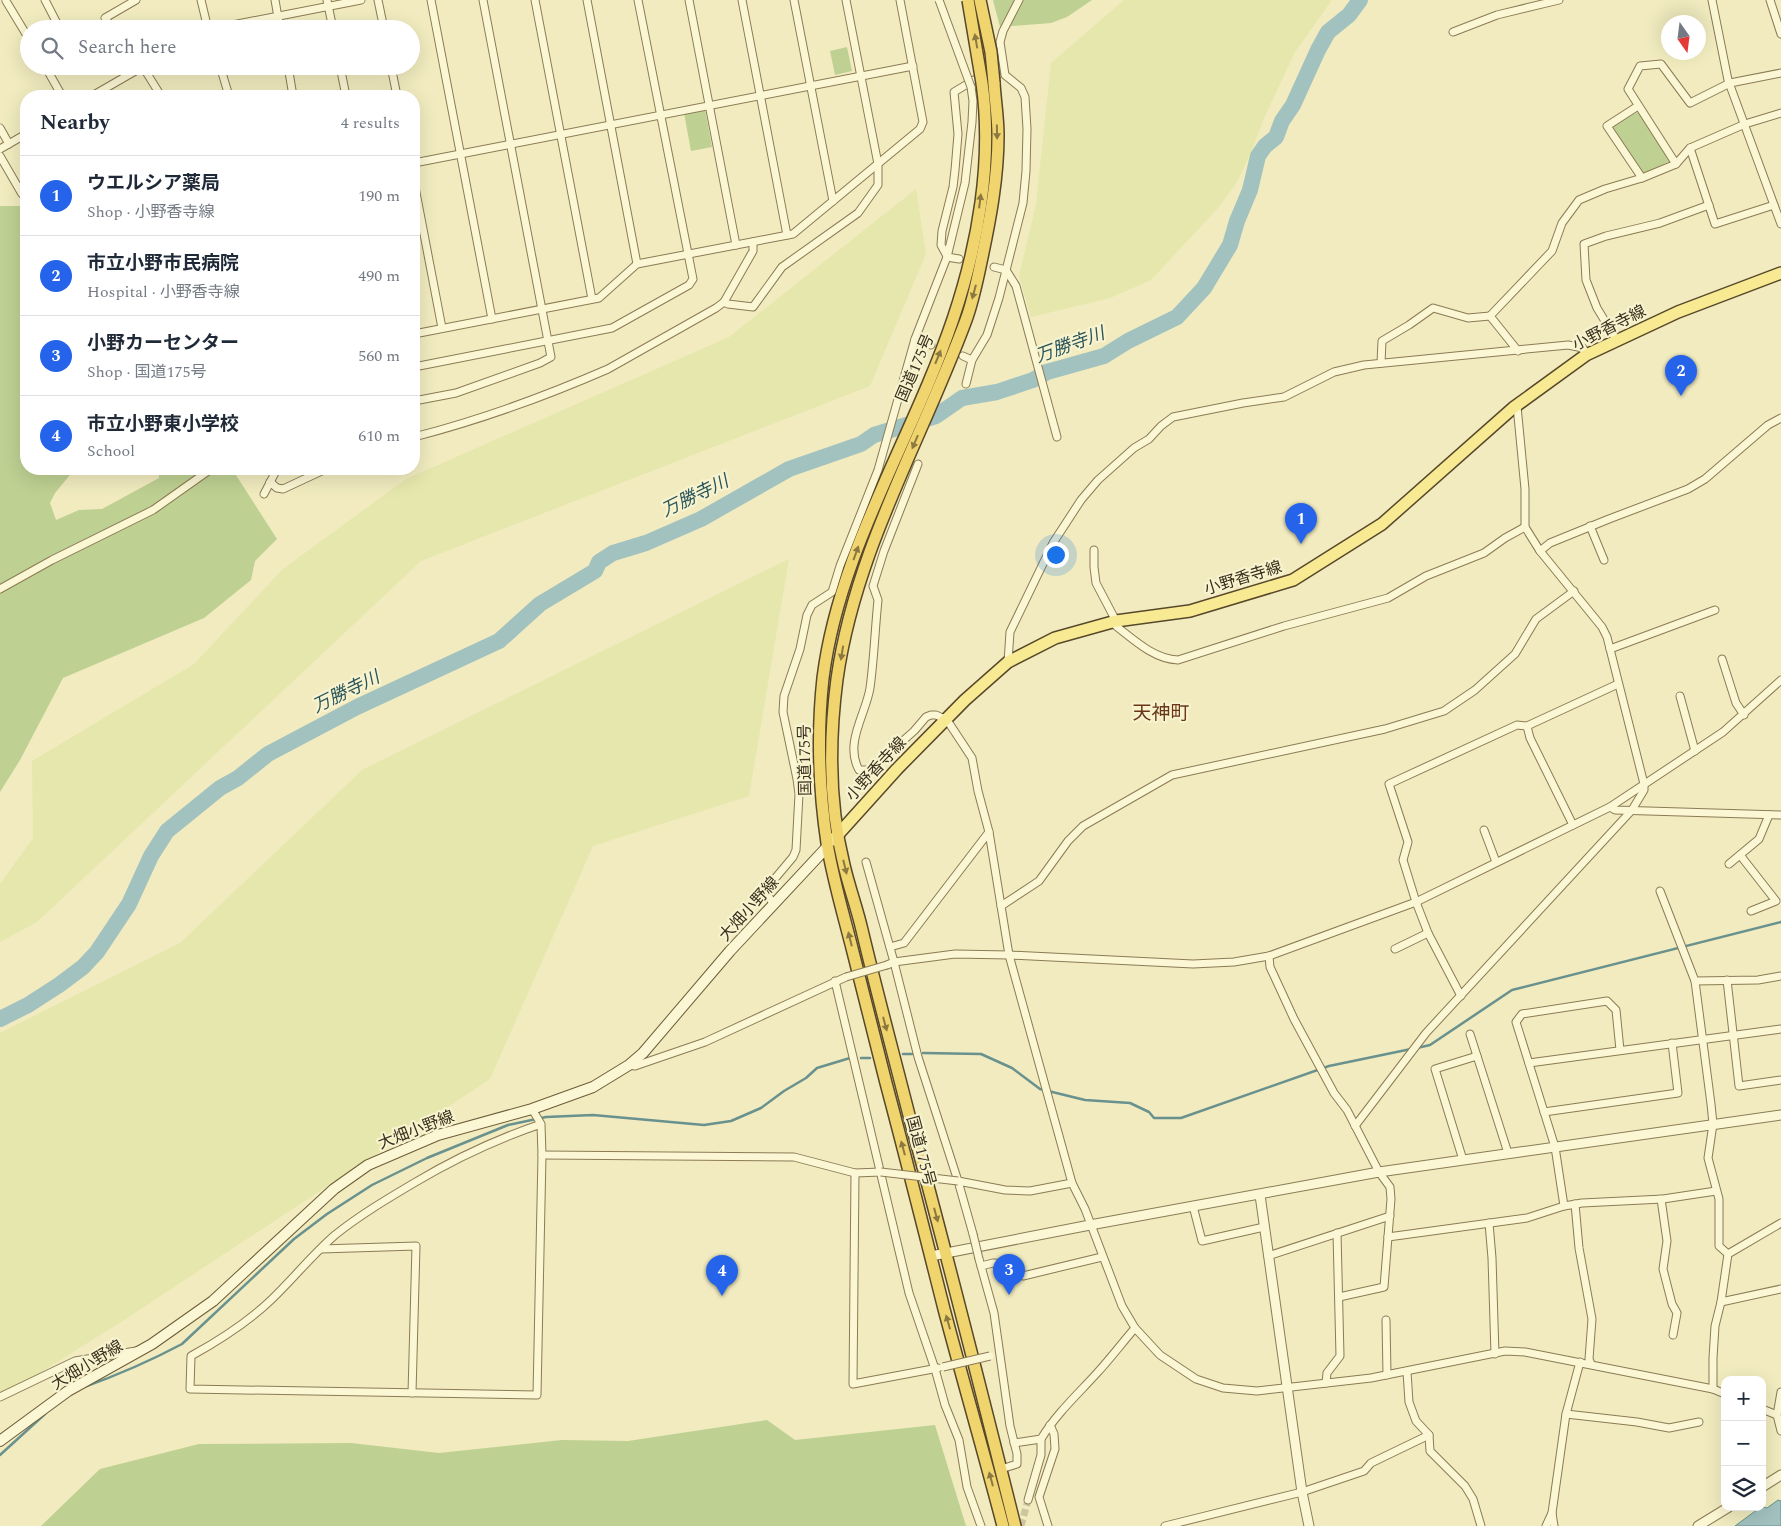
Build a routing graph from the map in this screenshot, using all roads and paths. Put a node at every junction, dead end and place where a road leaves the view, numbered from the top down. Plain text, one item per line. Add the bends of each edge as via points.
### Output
1 (45, 0) edge
2 (136, 0) edge
3 (201, 0) edge
4 (275, 0) edge
5 (361, 0) edge
6 (378, 0) edge
7 (431, 0) edge
8 (483, 0) edge
9 (535, 0) edge
10 (586, 0) edge
11 (638, 0) edge
12 (689, 0) edge
13 (742, 0) edge
14 (794, 0) edge
15 (846, 0) edge
16 (900, 0) edge
17 (939, 0) edge
18 (968, 0) edge
19 (980, 0) edge
20 (1019, 0) edge
21 (1558, 0) edge
22 (1712, 0) edge
23 (1770, 0) edge
24 (7, 1) edge
25 (328, 3) edge
26 (0, 7) edge
27 (278, 16) junction
28 (55, 20) edge
29 (106, 20) edge
30 (207, 20) edge
31 (257, 20) edge
32 (279, 20) edge
33 (331, 20) edge
34 (382, 20) edge
35 (20, 23) edge
36 (1453, 32) dead end
37 (1781, 34) edge
38 (913, 66) junction
39 (1781, 74) edge
40 (50, 75) edge
41 (127, 75) edge
42 (144, 75) edge
43 (223, 75) edge
44 (290, 75) edge
45 (342, 75) edge
46 (393, 75) edge
47 (1005, 75) junction
48 (861, 76) junction
49 (1730, 83) junction
50 (982, 84) junction
51 (811, 86) junction
52 (59, 90) edge
53 (102, 90) edge
54 (156, 90) edge
55 (227, 90) edge
56 (292, 90) edge
57 (345, 90) edge
58 (396, 90) edge
59 (760, 95) junction
60 (709, 106) junction
61 (1638, 106) junction
62 (1781, 113) edge
63 (660, 115) junction
64 (1745, 124) junction
65 (611, 125) junction
66 (0, 128) edge
67 (561, 134) junction
68 (20, 138) edge
69 (9, 144) junction
70 (510, 144) junction
71 (1690, 148) junction
72 (0, 149) edge
73 (460, 154) junction
74 (0, 156) edge
75 (420, 161) edge
76 (878, 164) junction
77 (1676, 164) junction
78 (1642, 178) junction
79 (20, 191) edge
80 (833, 201) junction
81 (1709, 205) junction
82 (1774, 205) junction
83 (420, 213) edge
84 (1781, 224) edge
85 (787, 235) junction
86 (753, 242) junction
87 (736, 245) junction
88 (687, 254) junction
89 (947, 257) junction
90 (959, 259) dead end
91 (638, 264) junction
92 (994, 267) dead end
93 (1006, 270) junction
94 (1781, 272) edge
95 (592, 299) junction
96 (724, 302) junction
97 (543, 309) junction
98 (1490, 316) junction
99 (492, 319) junction
100 (442, 328) junction
101 (420, 333) edge
102 (915, 339) junction
103 (549, 340) junction
104 (1617, 341) junction
105 (931, 345) dead end
106 (1518, 351) junction
107 (1586, 355) junction
108 (963, 356) dead end
109 (972, 360) junction
110 (1381, 363) junction
111 (420, 366) edge
112 (966, 384) dead end
113 (420, 401) edge
114 (1516, 406) junction
115 (1781, 418) edge
116 (420, 435) edge
117 (1058, 437) dead end
118 (918, 464) dead end
119 (203, 475) edge
120 (274, 475) edge
121 (313, 475) edge
122 (270, 482) junction
123 (264, 494) dead end
124 (1590, 526) junction
125 (1526, 527) junction
126 (1094, 550) dead end
127 (1540, 551) junction
128 (1604, 560) dead end
129 (0, 589) edge
130 (1574, 591) junction
131 (1715, 610) dead end
132 (1116, 622) junction
133 (1610, 649) junction
134 (1722, 659) dead end
135 (1008, 662) junction
136 (1781, 680) edge
137 (1618, 684) junction
138 (1680, 696) dead end
139 (1744, 715) junction
140 (946, 720) junction
141 (1527, 726) junction
142 (1694, 751) junction
143 (1644, 784) junction
144 (1610, 806) junction
145 (1632, 810) junction
146 (1770, 815) junction
147 (1781, 815) edge
148 (1573, 825) junction
149 (1484, 830) dead end
150 (989, 832) junction
151 (838, 836) junction
152 (828, 846) junction
153 (1740, 855) junction
154 (866, 862) dead end
155 (1496, 862) junction
156 (1729, 864) dead end
157 (1660, 891) dead end
158 (1416, 902) junction
159 (774, 904) junction
160 (1001, 906) junction
161 (1751, 912) dead end
162 (1428, 933) junction
163 (890, 947) junction
164 (1395, 949) dead end
165 (1009, 955) junction
166 (1269, 956) junction
167 (894, 962) junction
168 (1781, 976) edge
169 (1727, 980) junction
170 (835, 981) junction
171 (1695, 981) junction
172 (1461, 996) junction
173 (1781, 1029) edge
174 (1470, 1034) dead end
175 (1733, 1036) junction
176 (1703, 1039) junction
177 (1672, 1043) junction
178 (1620, 1050) junction
179 (1477, 1056) junction
180 (1529, 1063) junction
181 (629, 1065) junction
182 (1781, 1080) edge
183 (532, 1109) junction
184 (1544, 1112) junction
185 (1781, 1115) edge
186 (541, 1124) junction
187 (1713, 1124) junction
188 (1355, 1126) junction
189 (1555, 1147) junction
190 (1508, 1154) junction
191 (542, 1155) junction
192 (1463, 1160) junction
193 (881, 1172) junction
194 (1379, 1172) junction
195 (855, 1173) junction
196 (958, 1181) junction
197 (1072, 1183) junction
198 (1716, 1191) junction
199 (1260, 1195) junction
200 (1661, 1199) junction
201 (1575, 1204) junction
202 (1193, 1206) junction
203 (1564, 1206) junction
204 (1390, 1216) junction
205 (1489, 1223) junction
206 (1781, 1223) edge
207 (1090, 1225) junction
208 (1264, 1227) junction
209 (1337, 1233) junction
210 (1388, 1237) junction
211 (321, 1249) junction
212 (946, 1253) junction
213 (1728, 1254) junction
214 (931, 1256) junction
215 (1102, 1256) junction
216 (1268, 1256) junction
217 (980, 1262) junction
218 (1781, 1290) edge
219 (1339, 1297) junction
220 (1721, 1302) junction
221 (1386, 1320) dead end
222 (1135, 1328) junction
223 (1673, 1335) dead end
224 (140, 1350) junction
225 (999, 1354) junction
226 (1495, 1354) junction
227 (1580, 1362) junction
228 (1591, 1364) junction
229 (935, 1369) junction
230 (1407, 1372) junction
231 (1387, 1375) junction
232 (1326, 1382) junction
233 (1288, 1388) junction
234 (1714, 1389) junction
235 (412, 1392) junction
236 (1721, 1392) edge
237 (1781, 1392) edge
238 (0, 1397) edge
239 (1766, 1410) edge
240 (1566, 1414) junction
241 (1778, 1415) junction
242 (1699, 1422) dead end
243 (1050, 1424) junction
244 (1781, 1431) edge
245 (1429, 1435) junction
246 (1041, 1438) junction
247 (0, 1441) edge
248 (1014, 1443) junction
249 (1001, 1469) junction
250 (1781, 1475) edge
251 (1766, 1484) edge
252 (1302, 1492) junction
253 (1028, 1500) tunnel mouth
254 (1722, 1511) edge
255 (1552, 1513) junction
256 (981, 1526) edge
257 (1003, 1526) edge
258 (1015, 1526) edge
259 (1048, 1526) edge
260 (1165, 1526) edge
261 (1309, 1526) edge
262 (1481, 1526) edge
263 (1546, 1526) edge
264 (1554, 1526) edge
265 (1698, 1526) edge

1 - 28 street
2 - 29 street
3 - 30 street
4 - 27 street
5 - 25 street
6 - 34 street
7 - 73 street
8 - 70 street
9 - 67 street
10 - 65 street
11 - 63 street
12 - 60 street
13 - 59 street
14 - 51 street
15 - 48 street
16 - 38 street
17 - 50 street, bridge
50 -> 18 highway, 国道175号, bridge
19 - 50 highway, 国道175号, bridge via 991,52
20 - 47 street via 1000,42
21 - 36 street via 1497,15
22 - 49 street
23 - 37 street
24 - 26 street
24 - 35 street
25 - 27 street
25 - 33 street
27 - 31 street
27 - 32 street
38 - 48 street
38 - 76 street via 923,122 920,129
39 - 49 street
40 - 52 street
41 - 53 street
42 - 54 street
43 - 55 street
44 - 56 street
45 - 57 street
46 - 58 street
47 - 89 street via 974,80 954,92 958,134 956,161 941,245
47 - 93 street via 1021,88 1025,97 1027,129 1023,203
48 - 51 street
48 - 76 street
49 - 61 street via 1690,103 1661,64 1640,66 1628,89
49 - 64 street
50 - 89 street via 973,101 965,183
50 -> 151 highway, 国道175号 via 998,132 996,177 988,230 967,316 887,507 852,606 832,724
152 -> 50 highway, 国道175号 via 819,765 824,677 840,599 876,501 953,319 977,227 986,134
51 - 59 street
51 - 80 street
59 - 60 street
59 - 85 street
60 - 63 street
60 - 87 street
61 - 77 street
61 - 78 street via 1607,126
62 - 64 street
63 - 65 street
63 - 88 street
64 - 71 street
64 - 82 street
65 - 67 street
65 - 91 street
66 - 69 street
67 - 70 street
67 - 95 street
68 - 69 street
69 - 72 street
70 - 73 street
70 - 97 street
71 - 77 street
71 - 81 street
73 - 75 street
73 - 99 street
74 - 79 street
76 - 80 street
76 - 96 street via 878,185 858,213 782,267 753,307
77 - 78 street
78 - 98 street via 1605,188 1578,200 1562,223 1552,251
80 - 85 street via 793,234
81 - 82 street via 1715,224
81 - 104 street via 1660,223 1584,244 1586,280 1596,308
82 - 84 street
83 - 100 street
85 - 86 street
86 - 87 street
86 - 96 street via 753,251
87 - 88 street
88 - 91 street
88 - 103 street via 693,279 689,285 612,328
89 - 90 street
89 - 102 street
91 - 95 street via 599,298
92 - 93 street
93 - 109 street via 987,335
93 - 117 street via 1016,286
94 - 104 main road, 小野香寺線 via 1678,312
95 - 97 street
96 - 116 street via 602,372 499,411
97 - 99 street
97 - 103 street
98 - 106 street
98 - 110 street via 1468,318 1434,308 1382,341
99 - 100 street
100 - 101 street
102 - 105 street
102 - 159 street via 878,470 832,592 812,605 807,615 800,649 784,696 783,712 797,779 798,818 793,857 767,888 767,895
103 - 111 street
103 - 113 street via 551,357 540,363 456,392
104 - 107 main road, 小野香寺線
106 - 107 street via 1568,346 1583,348
106 - 110 street
107 - 114 main road, 小野香寺線
108 - 109 street
109 - 112 street
110 - 135 street via 1334,372 1284,397 1173,417 1161,426 1098,480 1053,543 1010,632
114 - 125 street
114 - 132 main road, 小野香寺線 via 1382,524 1293,580 1190,611
115 - 124 street via 1688,489
118 - 140 street via 873,586 878,600 870,690 855,736 854,755 859,770 871,768 926,717 936,715
119 - 129 street via 153,510
120 - 122 street
121 - 122 street via 283,489
122 - 123 street
124 - 127 street via 1550,543
124 - 128 street
125 - 127 street
125 - 132 street via 1484,553 1426,576 1388,598 1284,626 1178,660 1155,654 1116,626
126 - 132 street via 1096,583
127 - 130 street
130 - 133 street via 1602,627
130 - 160 street via 1536,619 1515,654 1475,690 1444,711 1385,728 1172,775 1083,826 1039,881
131 - 133 street
132 - 135 main road, 小野香寺線 via 1055,638
133 - 137 street
134 - 139 street via 1736,704
135 - 140 main road, 小野香寺線
136 - 139 street
137 - 141 street
137 - 143 street
138 - 142 street
139 - 142 street
140 - 150 street via 972,758
140 - 151 main road, 小野香寺線 via 897,768
141 - 148 street
141 - 158 street via 1517,725 1390,784 1408,842 1403,860
142 - 143 street
143 - 144 street
143 - 145 street via 1644,790
144 - 145 street via 1614,810
144 - 148 street
145 - 146 street
145 - 172 street
146 - 147 street
146 - 153 street via 1759,839
148 - 155 street
149 - 155 street
150 - 160 street
150 - 163 street via 904,943
151 - 152 main road, 小野香寺線
151 -> 212 highway, 国道175号
152 - 159 main road, 大畑小野線
214 -> 152 highway, 国道175号
153 - 156 street
153 - 161 street via 1776,901
154 - 163 street
155 - 158 street
157 - 171 street
158 - 162 street
158 - 166 street
159 - 181 main road, 大畑小野線
160 - 165 street
162 - 164 street
162 - 172 street
163 - 167 street
165 - 166 street via 1193,964
165 - 167 street via 955,954
165 - 197 street
166 - 188 street via 1270,967 1294,1019
167 - 170 street, bridge
167 - 196 street via 918,1057
168 - 169 street
169 - 171 street
169 - 175 street
170 - 181 street via 705,1042 636,1066
170 - 193 street
171 - 176 street
172 - 188 street via 1426,1033
173 - 175 street
174 - 179 street
175 - 176 street
175 - 182 street via 1739,1086
176 - 177 street
176 - 187 street
177 - 178 street
177 - 184 street via 1678,1093
178 - 180 street
178 - 180 street via 1616,1010 1607,1000 1522,1014 1516,1022
179 - 190 street
179 - 192 street via 1435,1069
180 - 184 street
181 - 183 main road, 大畑小野線 via 593,1087
183 - 186 street
183 - 224 main road, 大畑小野線 via 438,1135 368,1165 334,1189 213,1301
184 - 189 street
185 - 187 street
186 - 191 street
186 - 211 street via 458,1158 385,1200
187 - 189 street
187 - 198 street via 1708,1158
188 - 194 street
189 - 190 street
189 - 203 street
190 - 192 street
191 - 195 street via 794,1157
191 - 235 street via 537,1395
192 - 194 street
193 - 195 street
193 - 196 street, bridge
193 - 229 street via 909,1293
194 - 199 street
194 - 204 street via 1390,1188
195 - 229 street via 853,1384
196 - 197 street via 1022,1191
196 - 217 street, bridge
197 - 207 street
198 - 200 street
198 - 213 street via 1719,1199 1719,1246
199 - 202 street
199 - 208 street
200 - 201 street
200 - 223 street via 1667,1241 1663,1269 1677,1314
201 - 203 street
201 - 228 street via 1592,1319
202 - 207 street
202 - 208 street via 1202,1242
203 - 205 street via 1527,1218
204 - 209 street
204 - 210 street
205 - 210 street
205 - 226 street
206 - 213 street
207 - 212 street
207 - 215 street
208 - 216 street
209 - 216 street
209 - 219 street
210 - 219 street via 1384,1286
211 - 235 street via 416,1246
211 - 235 street via 243,1324 191,1356 190,1389
212 - 214 street
212 - 249 highway, 国道175号
213 - 220 street
257 -> 214 highway, 国道175号
215 - 217 street via 1023,1276 1016,1264
215 - 222 street via 1122,1306
216 - 233 street
217 - 225 street via 994,1313
218 - 220 street
219 - 232 street via 1340,1356 1327,1373
220 - 234 street via 1715,1326
221 - 231 street
222 - 233 street via 1160,1355 1196,1379 1223,1388 1258,1391
222 - 243 street
224 - 238 street via 74,1361
224 - 247 main road, 大畑小野線 via 68,1391
225 - 229 street, bridge
225 - 248 street
226 - 227 street via 1525,1352
226 - 230 street
227 - 228 street
227 - 240 street
228 - 234 street
229 - 256 street via 959,1440 967,1487
230 - 231 street
230 - 245 street via 1409,1402 1416,1420
231 - 232 street
232 - 233 street
233 - 252 street
234 - 236 street
237 - 241 street
239 - 241 street
240 - 242 street via 1669,1428
240 - 255 street
241 - 244 street
243 - 246 street
243 - 259 street via 1055,1449 1039,1497
245 - 252 street via 1371,1463 1364,1470
245 - 262 street via 1430,1451 1466,1486
246 - 248 street
246 - 253 street via 1041,1455
248 - 249 street via 1017,1464
249 - 258 highway, 国道175号
250 - 251 street
252 - 260 street
252 - 261 street
254 - 265 street
255 - 263 street
255 - 264 street

